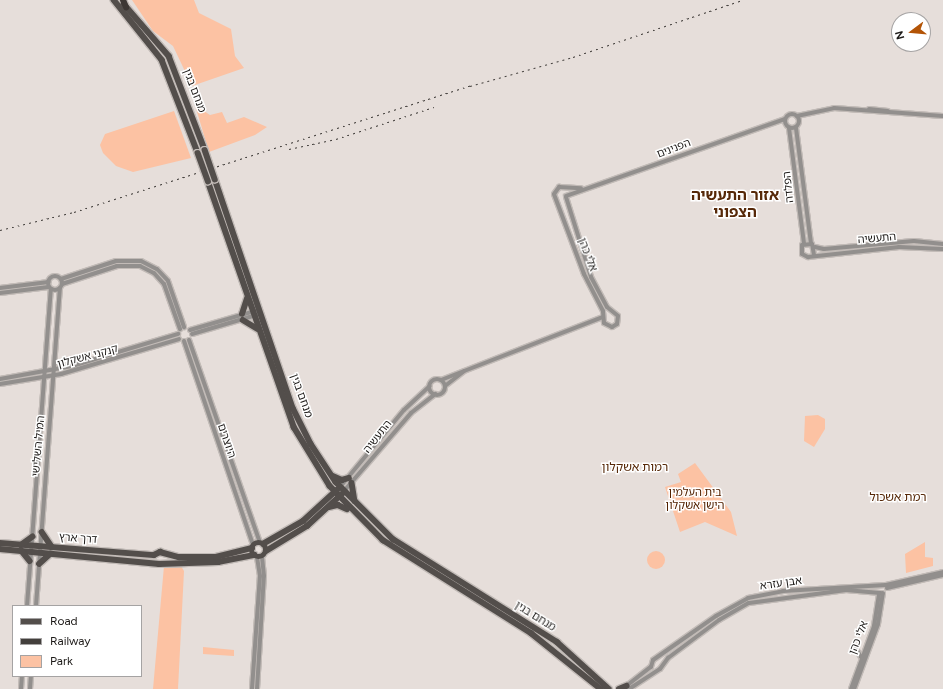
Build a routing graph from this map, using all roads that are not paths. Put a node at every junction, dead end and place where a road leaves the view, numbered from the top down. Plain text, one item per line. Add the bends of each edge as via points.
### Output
1 (114, 0) edge
2 (122, 0) edge
3 (126, 7) joint
4 (811, 113) junction
5 (797, 116) junction
6 (943, 116) edge
7 (785, 119) junction
8 (800, 122) junction
9 (772, 124) junction
10 (788, 127) junction
11 (796, 128) junction
12 (581, 188) junction
13 (565, 189) junction
14 (566, 196) junction
15 (558, 199) junction
16 (811, 243) junction
17 (804, 244) junction
18 (943, 244) edge
19 (815, 247) junction
20 (943, 249) edge
21 (814, 255) junction
22 (60, 279) junction
23 (50, 286) junction
24 (61, 286) junction
25 (0, 288) edge
26 (0, 293) edge
27 (246, 293) junction
28 (261, 312) junction
29 (611, 312) junction
30 (253, 314) junction
31 (243, 317) junction
32 (604, 317) junction
33 (587, 324) junction
34 (605, 324) junction
35 (181, 330) junction
36 (259, 331) junction
37 (191, 332) junction
38 (184, 340) junction
39 (55, 359) junction
40 (44, 365) junction
41 (469, 366) junction
42 (61, 368) junction
43 (54, 370) junction
44 (43, 372) junction
45 (61, 374) junction
46 (53, 375) junction
47 (34, 376) junction
48 (43, 377) junction
49 (0, 378) edge
50 (441, 380) junction
51 (0, 384) edge
52 (53, 386) junction
53 (430, 386) junction
54 (445, 386) junction
55 (42, 388) junction
56 (435, 394) junction
57 (327, 470) junction
58 (324, 476) junction
59 (350, 481) junction
60 (342, 489) junction
61 (335, 492) junction
62 (339, 496) junction
63 (325, 501) junction
64 (329, 507) junction
65 (361, 510) junction
66 (356, 515) junction
67 (42, 532) junction
68 (32, 537) junction
69 (0, 543) edge
70 (262, 544) junction
71 (252, 546) junction
72 (21, 548) junction
73 (31, 548) junction
74 (0, 549) edge
75 (40, 549) junction
76 (52, 550) junction
77 (260, 555) junction
78 (165, 556) junction
79 (154, 558) junction
80 (30, 561) junction
81 (164, 562) junction
82 (39, 564) junction
83 (943, 572) edge
84 (943, 575) edge
85 (878, 585) junction
86 (886, 587) junction
87 (880, 593) junction
88 (27, 605) edge
89 (36, 605) edge
90 (856, 649) dead end
91 (861, 658) junction
92 (658, 660) junction
93 (662, 664) junction
94 (653, 668) junction
95 (22, 677) edge
96 (31, 677) edge
97 (603, 688) edge
98 (626, 688) edge
99 (21, 689) edge
100 (30, 689) edge
101 (252, 689) edge
102 (257, 689) edge
103 (614, 689) edge
104 (619, 689) edge
105 (851, 689) edge
106 (854, 689) edge

1 - 27 main road, מנחם בגין, bridge via 162,60 198,153
2 - 3 highway
3 - 28 main road, מנחם בגין, bridge via 169,56 205,150
4 - 5 street
4 - 6 street via 834,108
4 - 8 street
5 - 7 street via 791,114
5 - 8 street
7 - 9 street, הפנינים
7 - 10 street
8 - 11 street
9 - 10 street, הפנינים
9 - 12 street, הפנינים via 627,176
10 - 11 street
10 - 17 street, הפלדה
11 - 16 street, הפלדה
12 - 13 street, הפנינים
12 - 14 street, הפנינים
13 - 14 street, אלי כהן
13 - 15 street via 555,190
14 - 15 street, הפנינים
14 - 29 street, אלי כהן via 586,267
15 - 32 street, אלי כהן via 581,267
16 - 17 street
16 - 19 street
17 - 21 street via 803,255
18 - 19 street, התעשיה via 914,241 824,249
19 - 21 street
20 - 21 street, התעשיה via 908,246
22 - 23 street via 53,277
22 - 24 street
22 - 35 street via 116,261 141,261 157,269 168,281
23 - 24 street
23 - 25 street
23 - 26 street
23 - 40 street, המיל השלישי
24 - 35 street via 117,266 140,266 154,273 164,284
24 - 39 street, המיל השלישי
27 - 30 main road, מנחם בגין
27 - 31 main road
28 - 30 street
28 - 57 main road, מנחם בגין via 298,419
29 - 32 street
29 - 34 street via 618,316 617,324 610,327
30 - 31 street
30 - 36 main road, מנחם בגין
31 - 36 main road
31 - 37 street
32 - 33 street
32 - 34 street
33 - 34 street
33 - 41 street
35 - 37 street
35 - 38 street
35 - 42 street, קנקני אשקלון
36 - 58 main road, מנחם בגין via 294,427
37 - 38 street
38 - 45 street, קנקני אשקלון
38 - 70 street, היוצרים
38 - 71 street, היוצרים
39 - 42 street
39 - 43 street, המיל השלישי
40 - 44 street, המיל השלישי
40 - 47 street
41 - 50 street
41 - 54 street
42 - 43 street, קנקני אשקלון
43 - 44 street, קנקני אשקלון
43 - 46 street, המיל השלישי
44 - 47 street, קנקני אשקלון
44 - 48 street, המיל השלישי
45 - 46 street, קנקני אשקלון
45 - 52 street
46 - 48 street, קנקני אשקלון
46 - 52 street, המיל השלישי
47 - 48 street, קנקני אשקלון
47 - 49 street, קנקני אשקלון
47 - 51 street, קנקני אשקלון
47 - 55 street
48 - 55 street, המיל השלישי
50 - 53 street via 434,380
50 - 54 street
52 - 67 street, המיל השלישי
53 - 56 street
53 - 59 street, התעשיה via 395,420
54 - 56 street via 442,393
55 - 68 street, המיל השלישי
56 - 59 street, התעשיה via 411,413
57 - 59 main road via 338,479
57 - 60 main road, מנחם בגין
58 - 61 main road, מנחם בגין
58 - 63 main road via 328,490
59 - 60 street, התעשיה
59 - 65 main road via 352,493
60 - 61 main road
60 - 62 main road, התעשיה
60 - 65 main road, מנחם בגין
61 - 62 main road, מנחם בגין
61 - 63 main road
62 - 64 main road
62 - 66 main road, מנחם בגין
63 - 70 main road via 303,521
64 - 66 main road via 342,506
64 - 77 main road via 300,531
65 - 97 main road, מנחם בגין via 393,539 557,642
66 - 97 main road, מנחם בגין via 407,557 531,633
67 - 75 street, המיל השלישי
67 - 76 main road
68 - 72 main road
68 - 73 street, המיל השלישי
69 - 72 main road, דרך ארץ
70 - 71 main road
70 - 77 main road
71 - 77 main road
71 - 78 main road via 216,556
72 - 73 main road, דרך ארץ
72 - 74 main road, דרך ארץ
72 - 80 main road
73 - 75 main road, דרך ארץ
73 - 80 street, המיל השלישי
75 - 76 main road, דרך ארץ
75 - 82 street, המיל השלישי
76 - 79 main road, דרך ארץ
76 - 82 main road
77 - 81 main road via 218,562
77 - 101 street
77 - 102 street via 264,576
78 - 79 main road via 160,552
78 - 81 main road
79 - 81 main road
80 - 88 street, המיל השלישי
82 - 89 street, המיל השלישי
83 - 86 street
84 - 86 street
85 - 86 street, אבן עזרא
85 - 87 street
85 - 92 street, אבן עזרא via 783,591 748,598 716,616
86 - 87 street
87 - 91 street, אלי כהן via 874,626
87 - 93 street, אבן עזרא via 846,590 749,602 719,620
87 - 106 street, אלי כהן via 878,624
90 - 91 street
91 - 105 street, אלי כהן
92 - 93 street
92 - 94 street, אבן עזרא via 652,662
93 - 94 street, אבן עזרא
94 - 98 street
95 - 99 street
96 - 100 street
97 - 103 main road
98 - 104 main road

